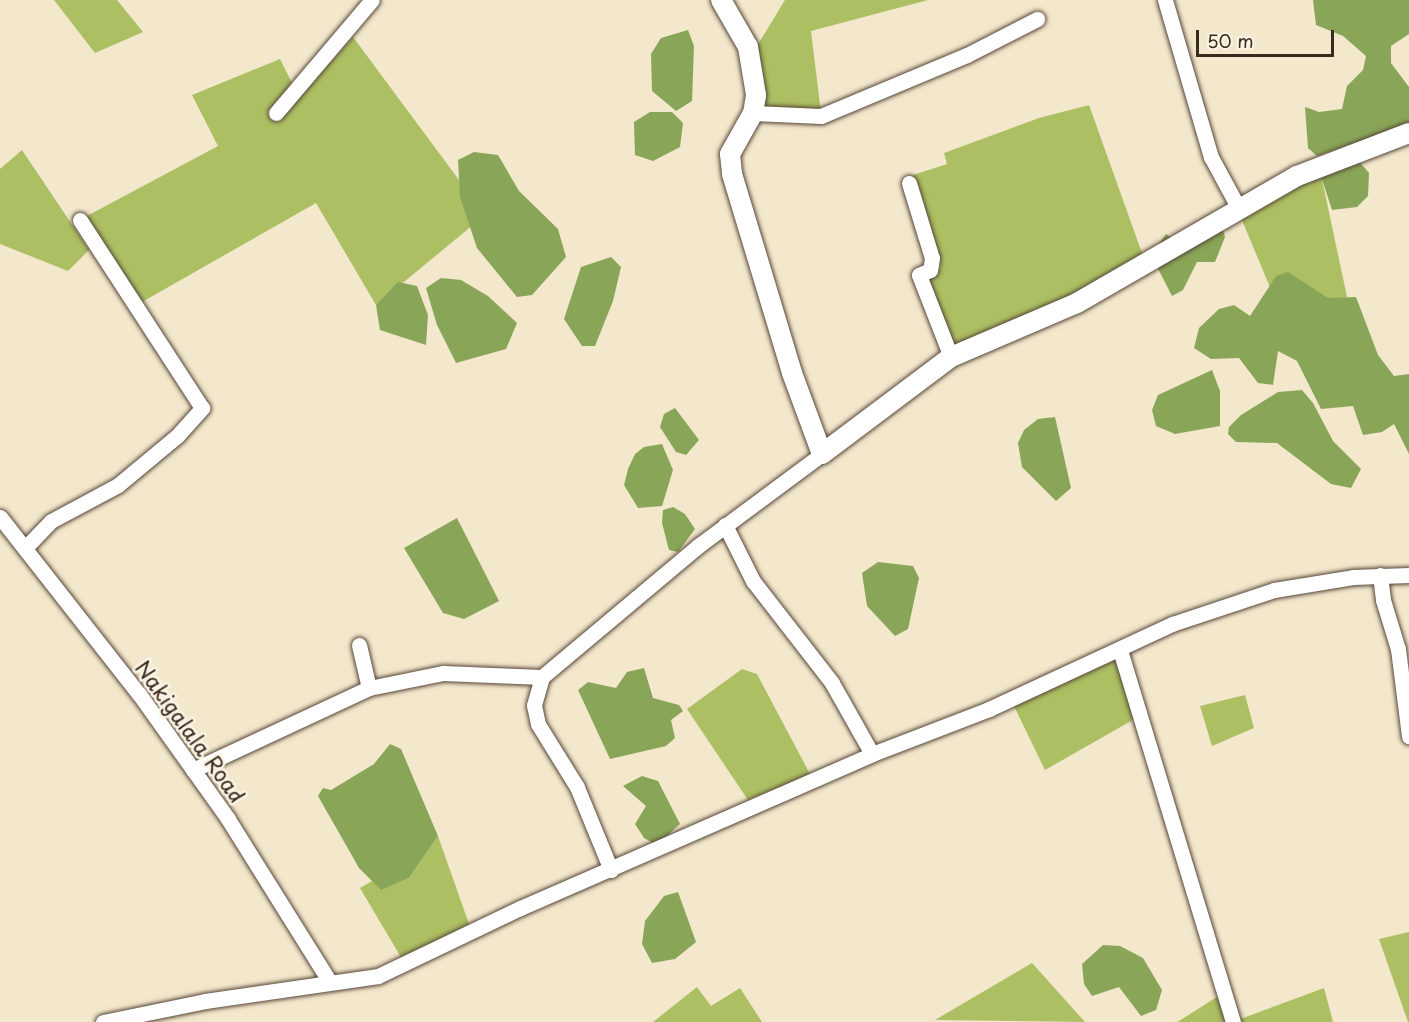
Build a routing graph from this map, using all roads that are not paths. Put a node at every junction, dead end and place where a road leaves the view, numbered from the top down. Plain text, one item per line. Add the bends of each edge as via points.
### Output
1 (372, 0) edge
2 (721, 0) edge
3 (1165, 0) edge
4 (1036, 18) dead end
5 (276, 113) dead end
6 (753, 113) junction
7 (1409, 133) edge
8 (909, 183) dead end
9 (1238, 207) junction
10 (80, 220) dead end
11 (951, 357) junction
12 (822, 454) junction
13 (0, 517) edge
14 (725, 525) junction
15 (25, 548) junction
16 (1409, 574) edge
17 (1380, 575) junction
18 (359, 645) dead end
19 (1120, 650) junction
20 (542, 677) junction
21 (369, 688) junction
22 (1409, 736) edge
23 (872, 754) junction
24 (193, 770) junction
25 (611, 870) junction
26 (330, 982) junction
27 (103, 1022) edge
28 (1233, 1022) edge

1 - 5 street
2 - 6 street via 748,47 756,95
3 - 9 street via 1211,158
4 - 6 street via 956,60 821,116
6 - 12 street via 730,154 732,174 779,331
7 - 9 street via 1331,160
8 - 11 street via 932,258 930,270 919,275
9 - 11 street via 1077,303
10 - 15 street via 202,408 177,436 118,486 51,521
11 - 12 street
12 - 14 street
13 - 15 street, Nakigalala Road
14 - 20 street
14 - 23 street via 753,580 832,683
15 - 24 street, Nakigalala Road
16 - 17 street
17 - 19 street via 1274,590 1172,624
17 - 22 street via 1398,649
18 - 21 street
19 - 23 street via 989,709
19 - 28 street
20 - 21 street via 443,672
20 - 25 street via 534,705 538,724 577,787
21 - 24 street
23 - 25 street
24 - 26 street, Nakigalala Road via 252,853
25 - 26 street via 378,976
26 - 27 street

